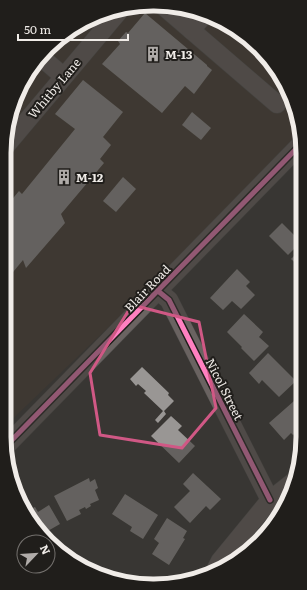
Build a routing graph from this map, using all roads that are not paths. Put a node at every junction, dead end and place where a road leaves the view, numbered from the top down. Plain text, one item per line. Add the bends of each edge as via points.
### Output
1 (171, 12) edge
2 (114, 17) edge
3 (200, 19) edge
4 (191, 30) junction
5 (45, 61) edge
6 (64, 76) junction
7 (277, 104) dead end
8 (12, 139) edge
9 (296, 149) edge
10 (158, 291) junction
11 (11, 441) edge
12 (286, 487) edge
13 (270, 500) junction
14 (219, 563) edge

1 - 4 street
2 - 6 street, Whitby Lane
3 - 4 street
4 - 7 street
5 - 6 street
6 - 8 street, Whitby Lane
9 - 10 street, Blair Road
10 - 11 street, Blair Road
10 - 13 street, Nicol Street via 169,300
12 - 13 street
13 - 14 street

